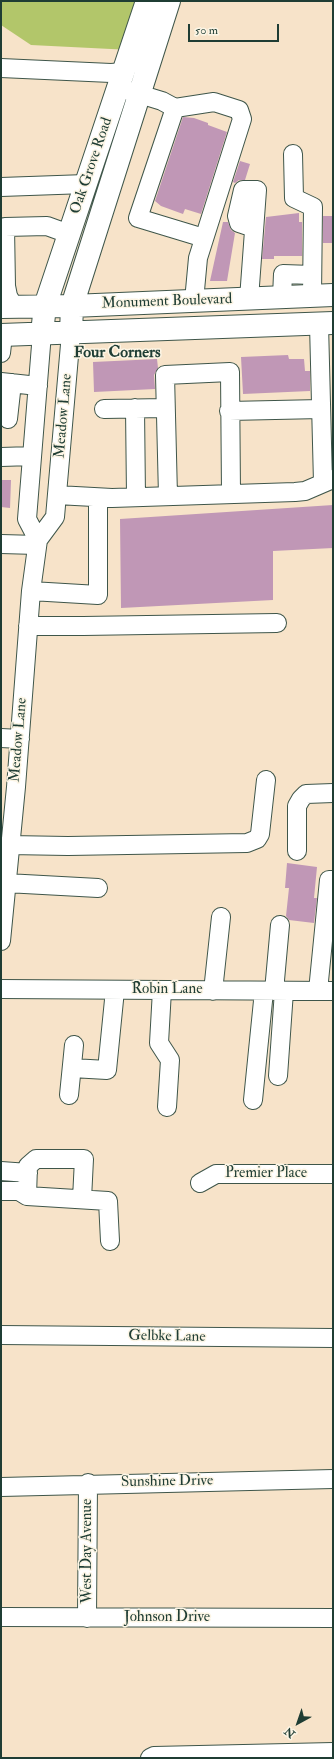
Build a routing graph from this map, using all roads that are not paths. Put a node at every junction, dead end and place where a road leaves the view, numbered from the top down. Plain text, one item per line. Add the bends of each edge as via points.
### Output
1 (147, 1) edge
2 (169, 1) edge
3 (1, 68) edge
4 (121, 80) junction
5 (140, 95) junction
6 (174, 108) junction
7 (293, 154) dead end
8 (86, 184) junction
9 (1, 187) edge
10 (254, 228) dead end
11 (69, 234) junction
12 (204, 238) junction
13 (312, 275) junction
14 (323, 296) edge
15 (282, 297) junction
16 (249, 299) junction
17 (194, 301) junction
18 (46, 306) junction
19 (72, 306) junction
20 (8, 307) edge
21 (328, 319) edge
22 (42, 333) junction
23 (71, 333) junction
24 (2, 341) edge
25 (7, 382) edge
26 (38, 386) junction
27 (135, 408) junction
28 (166, 408) junction
29 (321, 409) junction
30 (104, 410) dead end
31 (229, 411) junction
32 (5, 419) edge
33 (35, 420) junction
34 (32, 456) junction
35 (1, 457) edge
36 (328, 481) edge
37 (231, 493) junction
38 (58, 495) junction
39 (168, 496) junction
40 (136, 497) junction
41 (98, 498) junction
42 (37, 543) junction
43 (1, 544) edge
44 (31, 592) junction
45 (277, 623) dead end
46 (28, 626) junction
47 (1, 738) edge
48 (20, 739) junction
49 (266, 780) dead end
50 (8, 787) edge
51 (333, 793) edge
52 (9, 845) junction
53 (297, 851) dead end
54 (5, 875) edge
55 (333, 880) edge
56 (98, 888) dead end
57 (221, 917) dead end
58 (280, 925) dead end
59 (1, 941) edge
60 (1, 989) edge
61 (114, 990) junction
62 (162, 990) junction
63 (213, 991) junction
64 (274, 991) junction
65 (326, 991) edge
66 (74, 1045) dead end
67 (72, 1068) junction
68 (278, 1076) dead end
69 (69, 1095) dead end
70 (253, 1100) dead end
71 (167, 1107) dead end
72 (1, 1170) edge
73 (28, 1172) junction
74 (333, 1174) edge
75 (200, 1183) dead end
76 (1, 1191) edge
77 (27, 1196) junction
78 (82, 1199) junction
79 (110, 1241) dead end
80 (1, 1335) edge
81 (333, 1338) edge
82 (333, 1479) edge
83 (88, 1483) junction
84 (1, 1486) edge
85 (1, 1617) edge
86 (87, 1618) junction
87 (333, 1618) edge
88 (333, 1752) edge
89 (150, 1758) edge

1 - 4 main road, Oak Grove Road
2 - 5 main road, Oak Grove Road
3 - 4 street via 110,73
4 - 5 street
4 - 8 main road, Oak Grove Road
5 - 6 street via 162,101
5 - 19 main road, Oak Grove Road
6 - 12 street via 138,218
6 - 12 street via 214,102 239,110 242,119
7 - 13 street via 294,198 313,207
8 - 9 street
8 - 11 main road, Oak Grove Road
10 - 16 street
11 - 18 main road, Oak Grove Road
11 - 20 street via 47,226 5,227
12 - 17 street via 198,258
13 - 14 street
13 - 15 street via 283,274
14 - 15 main road, Monument Boulevard
15 - 16 main road, Monument Boulevard
16 - 17 main road, Monument Boulevard
17 - 19 main road, Monument Boulevard
18 - 19 main road, Monument Boulevard
18 - 20 main road, Monument Boulevard
18 - 22 main road, Oak Grove Road
19 - 23 main road, Oak Grove Road
21 - 23 main road, Monument Boulevard
21 - 29 street
22 - 23 main road, Monument Boulevard
22 - 24 main road, Monument Boulevard
22 - 26 street, Meadow Lane
23 - 38 street, Meadow Lane
25 - 26 street
25 - 32 street
26 - 33 street, Meadow Lane
27 - 28 street
27 - 30 street
27 - 40 street
28 - 31 street via 164,375 230,372
28 - 39 street
29 - 31 street
29 - 36 street
31 - 37 street
32 - 33 street
33 - 34 street, Meadow Lane
34 - 35 street
34 - 42 street, Meadow Lane via 27,519
36 - 37 street via 305,491
37 - 39 street
38 - 41 street
38 - 42 street, Meadow Lane via 55,518
39 - 40 street
40 - 41 street
41 - 44 street via 98,595
42 - 43 street
42 - 44 street, Meadow Lane
44 - 46 street, Meadow Lane
45 - 46 street
46 - 48 street, Meadow Lane
47 - 48 street
48 - 50 street, Meadow Lane
49 - 52 street via 260,834 258,839 247,843
50 - 52 street, Meadow Lane
51 - 53 street via 306,794 301,799 298,806
52 - 54 street, Meadow Lane
54 - 56 street
54 - 59 street, Meadow Lane
55 - 65 street via 329,880
57 - 63 street
58 - 64 street
60 - 61 street, Robin Lane
61 - 62 street, Robin Lane
61 - 67 street via 107,1070
62 - 63 street, Robin Lane
62 - 71 street via 159,1043 170,1060
63 - 64 street, Robin Lane
64 - 65 street, Robin Lane
64 - 68 street
64 - 70 street
66 - 67 street
67 - 69 street
72 - 73 street
73 - 77 street
73 - 78 street via 28,1166 36,1159 84,1159
74 - 75 street, Premier Place via 216,1174
76 - 77 street via 19,1191
77 - 78 street
78 - 79 street via 108,1201
80 - 81 street, Gelbke Lane
82 - 83 street, Sunshine Drive
83 - 84 street, Sunshine Drive
83 - 86 street, West Day Avenue
85 - 86 street, Johnson Drive
86 - 87 street, Johnson Drive
88 - 89 street

